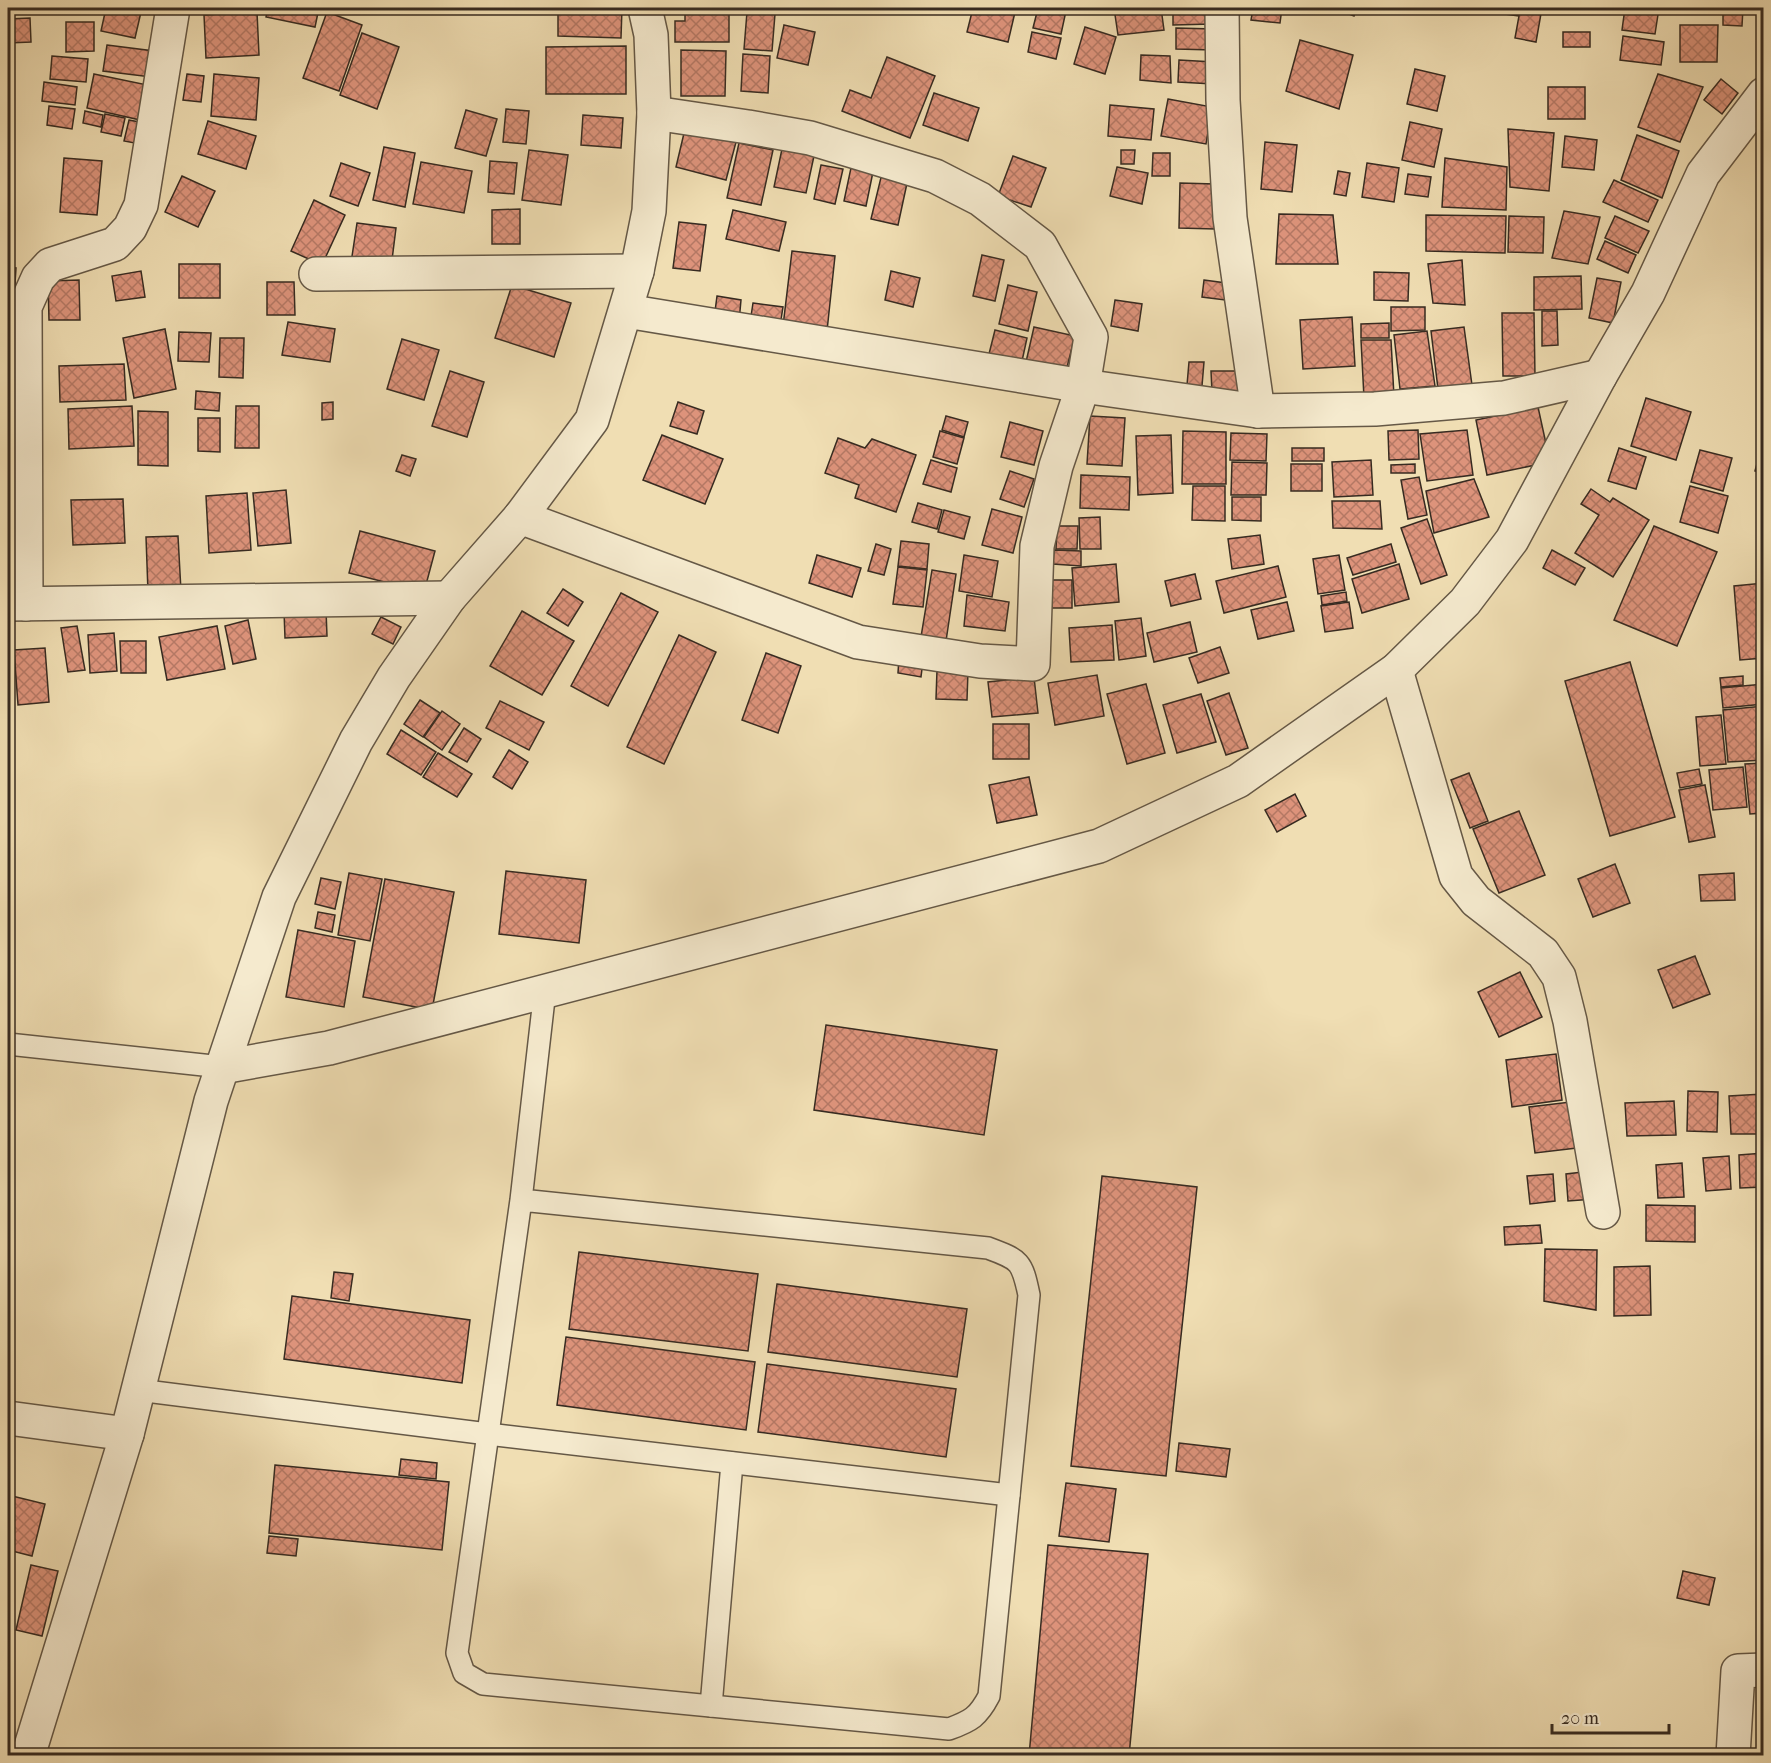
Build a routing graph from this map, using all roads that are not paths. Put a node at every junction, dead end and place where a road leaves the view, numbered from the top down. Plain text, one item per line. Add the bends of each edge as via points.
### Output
1 (173, 8) edge
2 (645, 8) edge
3 (1222, 8) edge
4 (1764, 94) edge
5 (654, 113) junction
6 (637, 271) junction
7 (316, 274) dead end
8 (626, 311) junction
9 (1600, 376) junction
10 (1083, 386) junction
11 (1257, 411) junction
12 (520, 517) junction
13 (449, 598) junction
14 (17, 604) edge
15 (1396, 670) junction
16 (546, 990) junction
17 (8, 1044) edge
18 (222, 1067) junction
19 (521, 1200) junction
20 (1603, 1212) dead end
21 (138, 1390) junction
22 (8, 1419) edge
23 (127, 1434) junction
24 (488, 1434) junction
25 (732, 1463) junction
26 (1009, 1495) junction
27 (1764, 1670) edge
28 (711, 1706) junction
29 (28, 1755) edge
30 (1733, 1755) edge

1 - 14 street via 141,205 130,228 115,244 50,266 38,278 25,308
2 - 5 street via 651,35
3 - 11 street via 1230,218
4 - 9 street via 1703,174 1648,293
5 - 6 street via 649,211
5 - 10 street via 810,138 935,176 980,199 1040,246 1091,337
6 - 7 street
6 - 8 street
8 - 10 street
8 - 12 street via 592,420
9 - 11 street via 1504,398 1376,410
9 - 15 street via 1512,540 1465,602
10 - 11 street
10 - 12 street via 1056,466 1038,546 1033,664 858,642
12 - 13 street
13 - 14 street
13 - 18 street via 394,677 356,741 279,897
15 - 16 street via 1238,781 1099,846
15 - 20 street via 1456,876 1476,901 1543,953 1559,977
16 - 18 street via 328,1048
16 - 19 lane
17 - 18 lane
18 - 21 street
19 - 24 lane
19 - 26 lane via 988,1248 1010,1256 1024,1270 1029,1295
21 - 23 street
21 - 24 lane
22 - 23 street
23 - 29 street
24 - 25 lane
24 - 28 lane via 458,1653 464,1672 483,1684
25 - 26 lane
25 - 28 lane
26 - 28 lane via 989,1696 970,1722 949,1729
27 - 30 street via 1738,1671

